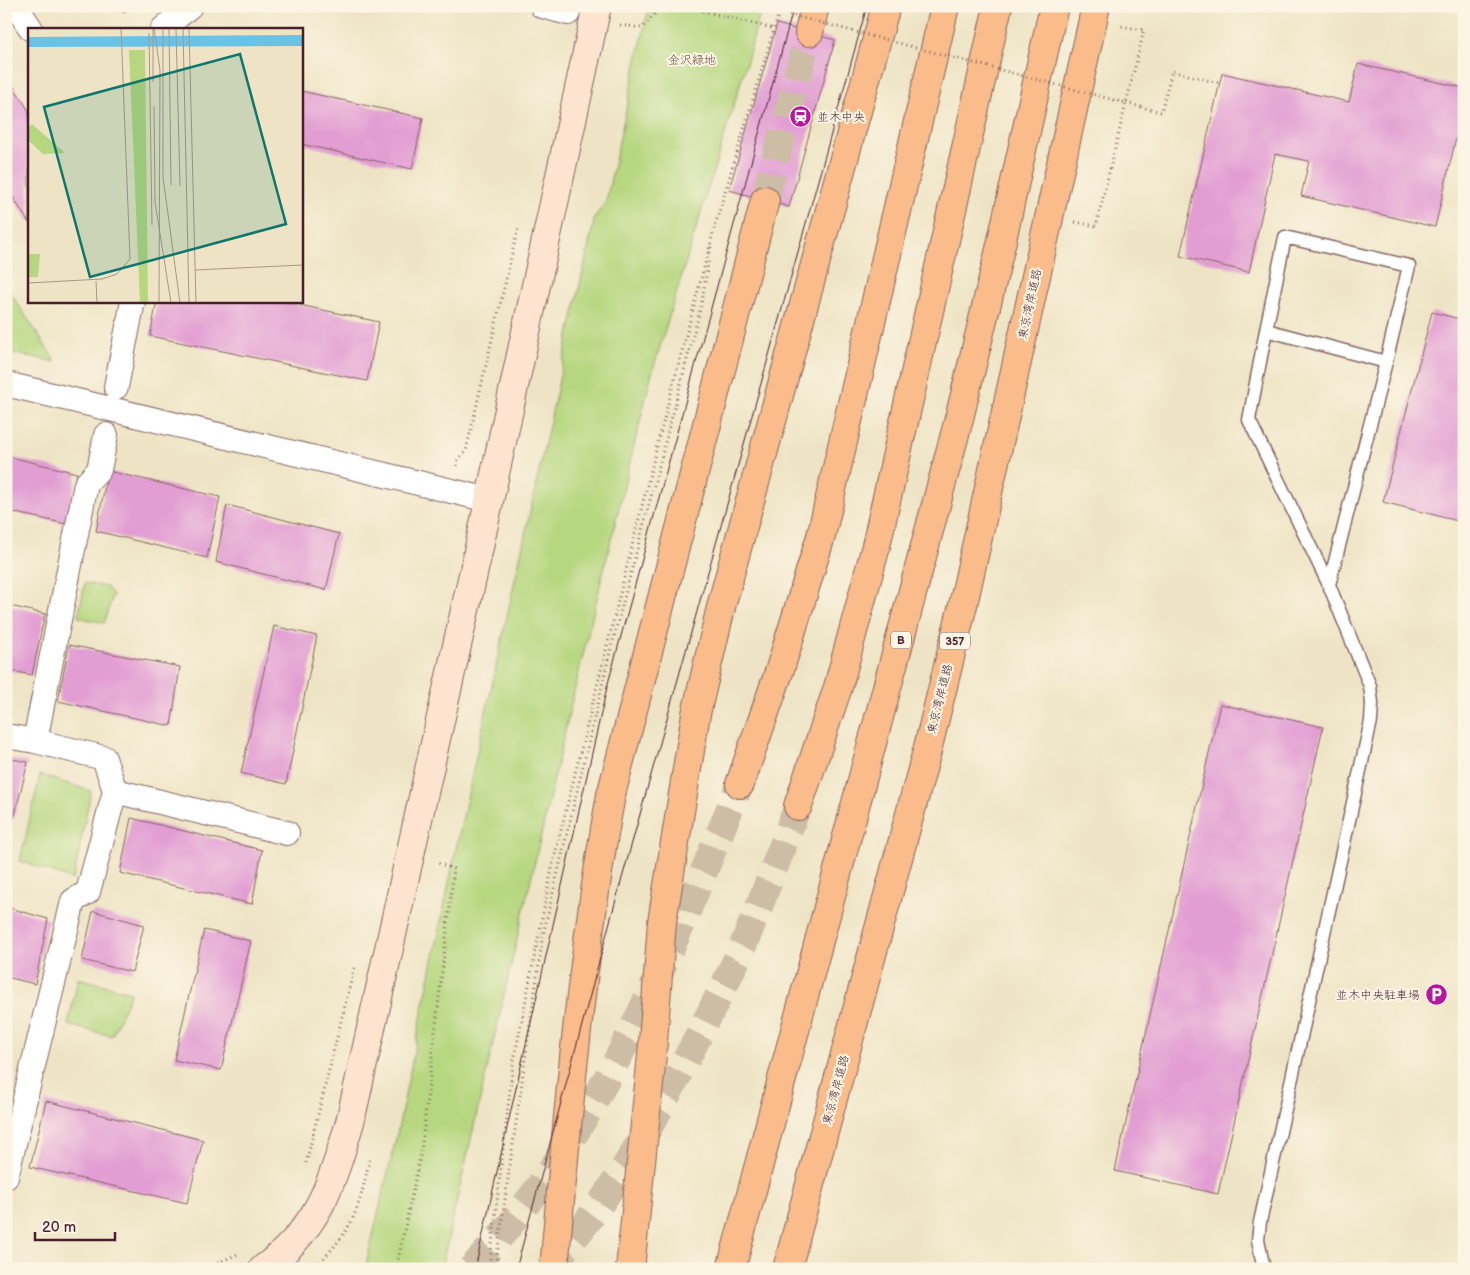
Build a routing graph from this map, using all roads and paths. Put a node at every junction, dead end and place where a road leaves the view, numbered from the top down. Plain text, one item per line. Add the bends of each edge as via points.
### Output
1 (16, 6) edge
2 (190, 6) edge
3 (542, 6) edge
4 (597, 6) edge
5 (662, 6) edge
6 (683, 6) edge
7 (759, 6) edge
8 (781, 6) edge
9 (815, 6) edge
10 (886, 6) edge
11 (945, 6) edge
12 (998, 6) edge
13 (1054, 6) edge
14 (1096, 6) edge
15 (772, 8) edge
16 (568, 13) dead end
17 (620, 25) dead end
18 (1121, 26) dead end
19 (29, 28) edge
20 (164, 28) edge
21 (775, 29) junction
22 (808, 32) tunnel mouth
23 (1219, 83) dead end
24 (1126, 103) junction
25 (765, 200) tunnel mouth
26 (1075, 222) dead end
27 (518, 227) dead end
28 (133, 302) edge
29 (1266, 330) junction
30 (1386, 362) junction
31 (6, 384) edge
32 (116, 387) dead end
33 (106, 435) dead end
34 (451, 490) junction
35 (489, 500) junction
36 (1329, 586) junction
37 (6, 736) edge
38 (35, 741) junction
39 (740, 784) tunnel mouth
40 (115, 791) junction
41 (798, 806) tunnel mouth
42 (287, 833) dead end
43 (436, 862) dead end
44 (356, 962) dead end
45 (305, 1168) dead end
46 (6, 1177) edge
47 (254, 1260) edge
48 (6, 1266) edge
49 (19, 1269) edge
50 (204, 1269) edge
51 (396, 1269) edge
52 (489, 1269) edge
53 (554, 1269) edge
54 (630, 1269) edge
55 (731, 1269) edge
56 (787, 1269) edge
57 (1264, 1269) edge

1 - 19 street
2 - 20 street
3 - 16 street
4 - 35 street
5 - 17 path via 642,28
6 - 21 path
7 - 15 path, bridge
8 - 21 path
9 - 22 highway
10 - 54 highway via 722,603 696,714 662,922
11 - 39 highway via 821,536
12 - 41 highway via 876,546 838,687
13 - 55 highway, B via 959,419
14 - 56 highway, 東京湾岸道路 / 357 via 964,605
15 - 24 path, bridge
18 - 24 path via 1144,30
21 - 52 path via 713,231 554,858 513,1065
23 - 24 path via 1172,71 1161,112
24 - 26 path via 1096,226
25 - 53 highway via 611,795 576,1030
27 - 34 path via 466,451 458,459
28 - 32 street
29 - 30 lane
29 - 30 lane via 1285,237 1409,266
29 - 36 lane via 1248,420
30 - 36 lane
31 - 34 street
33 - 38 street via 98,470 86,484
34 - 35 street
35 - 47 street via 350,1122 334,1174 312,1222 286,1252
36 - 57 lane via 1370,686 1371,721 1260,1222 1258,1240
37 - 38 street
38 - 40 street via 104,758
40 - 42 street
40 - 46 street via 88,892 73,901
43 - 51 path via 454,870 421,1152
44 - 45 path
47 - 50 path
48 - 49 path

